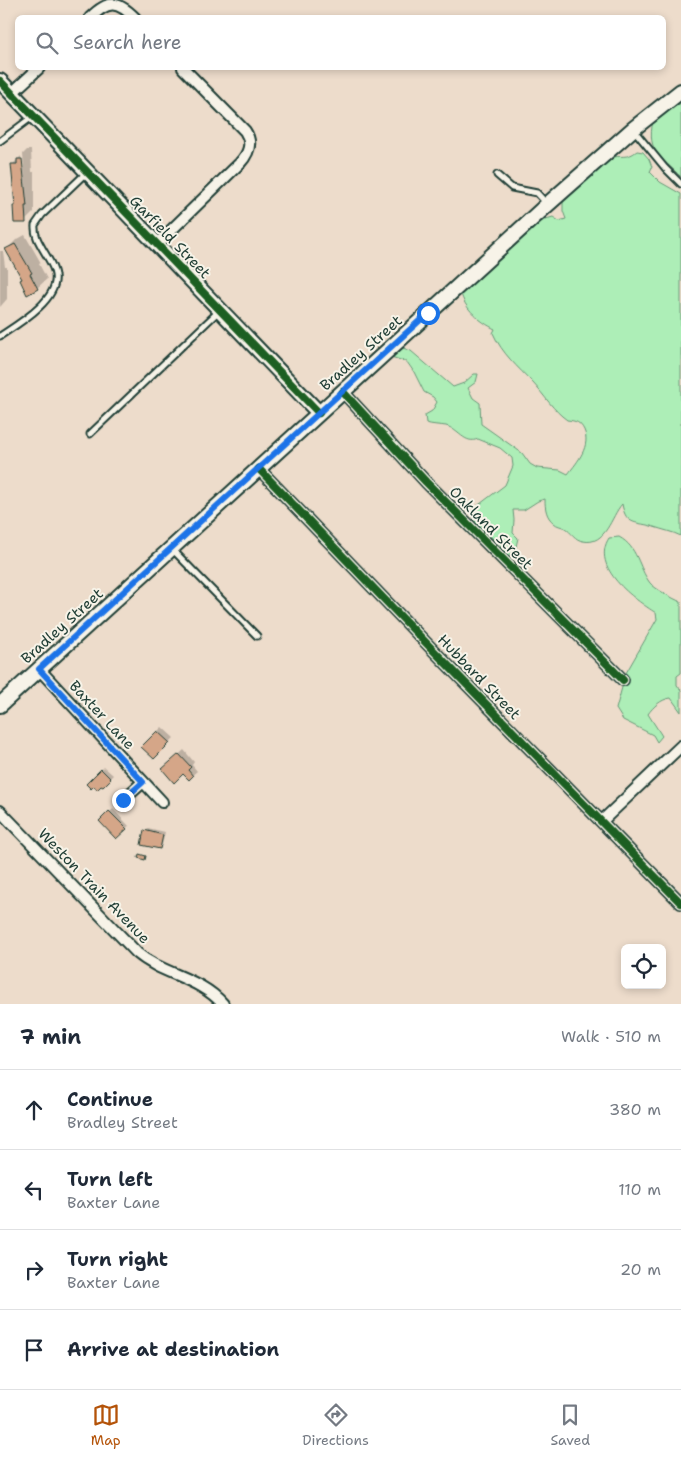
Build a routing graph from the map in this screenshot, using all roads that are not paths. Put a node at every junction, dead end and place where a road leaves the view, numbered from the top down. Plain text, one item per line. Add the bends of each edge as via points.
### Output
1 (93, 15) edge
2 (132, 15) edge
3 (37, 70) edge
4 (185, 70) edge
5 (0, 81) edge
6 (681, 91) edge
7 (12, 94) junction
8 (34, 116) junction
9 (633, 129) junction
10 (0, 141) edge
11 (87, 172) junction
12 (496, 175) dead end
13 (681, 184) edge
14 (547, 204) junction
15 (157, 244) junction
16 (220, 310) junction
17 (0, 336) edge
18 (343, 392) junction
19 (320, 412) junction
20 (90, 434) dead end
21 (259, 469) junction
22 (171, 548) junction
23 (257, 636) dead end
24 (39, 669) junction
25 (623, 680) dead end
26 (0, 705) edge
27 (681, 746) edge
28 (143, 782) junction
29 (123, 800) dead end
30 (162, 802) dead end
31 (0, 811) edge
32 (602, 821) junction
33 (681, 903) edge
34 (223, 1004) edge

1 - 2 street via 108,4 121,6
3 - 7 street
4 - 15 street via 245,131 250,148 240,163
5 - 7 main road, Garfield Street
6 - 9 main road, Bradley Street
7 - 8 main road, Garfield Street
8 - 10 lane
8 - 11 main road, Garfield Street
9 - 13 lane
9 - 14 main road, Bradley Street
11 - 15 main road, Garfield Street
11 - 17 lane via 35,224 37,238 55,276 52,291 41,306
12 - 14 lane via 512,188 537,193
14 - 18 main road, Bradley Street
15 - 16 main road, Garfield Street
16 - 19 main road, Garfield Street
16 - 20 lane
18 - 19 main road, Bradley Street
18 - 25 street, Oakland Street via 426,482
19 - 21 main road, Bradley Street
21 - 22 main road, Bradley Street
21 - 32 street, Hubbard Street
22 - 23 lane
22 - 24 main road, Bradley Street
24 - 26 main road, Bradley Street
24 - 28 street, Baxter Lane
27 - 32 street
28 - 29 street
28 - 30 street, Baxter Lane
31 - 34 street, Weston Train Avenue via 137,953 156,966 199,984
32 - 33 street, Hubbard Street

